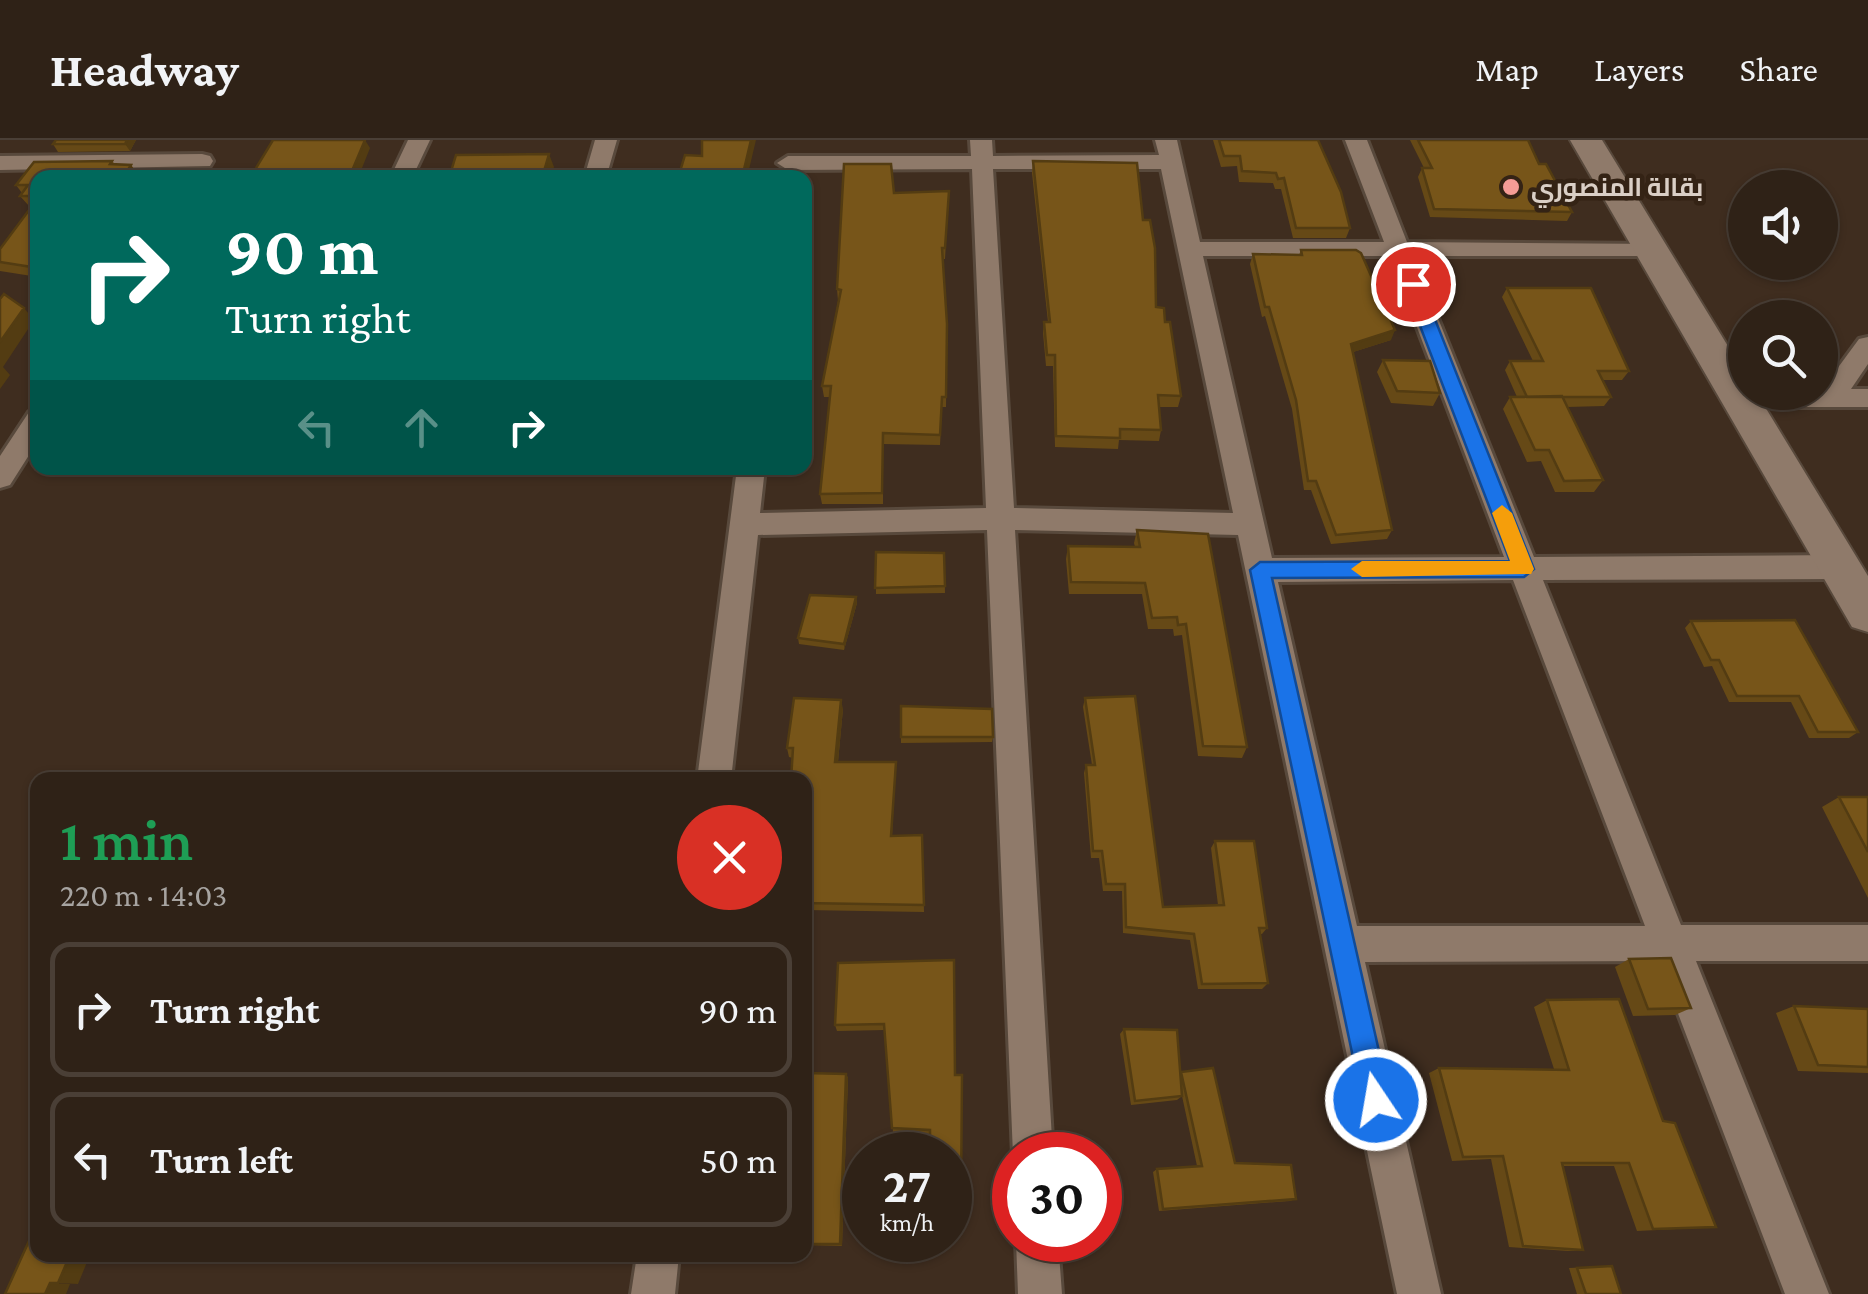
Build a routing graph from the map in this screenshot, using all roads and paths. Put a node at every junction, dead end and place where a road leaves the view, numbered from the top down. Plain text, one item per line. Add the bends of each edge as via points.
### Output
1 (16, 140) edge
2 (215, 140) edge
3 (419, 140) edge
4 (606, 140) edge
5 (1356, 140) edge
6 (1586, 140) edge
7 (982, 150) edge
8 (1169, 151) edge
9 (788, 160) edge
10 (0, 162) edge
11 (196, 169) edge
12 (405, 170) edge
13 (598, 170) edge
14 (1190, 249) junction
15 (1399, 249) junction
16 (1651, 250) junction
17 (1868, 345) edge
18 (1728, 378) edge
19 (1838, 388) edge
20 (1838, 397) edge
21 (1868, 398) edge
22 (1747, 410) edge
23 (30, 432) edge
24 (750, 475) edge
25 (0, 478) edge
26 (1000, 518) junction
27 (744, 524) junction
28 (1250, 524) junction
29 (1840, 567) junction
30 (1524, 569) junction
31 (1260, 570) junction
32 (1868, 614) edge
33 (715, 772) edge
34 (1868, 943) edge
35 (1342, 944) junction
36 (1670, 944) junction
37 (1032, 1132) edge
38 (657, 1262) edge
39 (1038, 1262) edge
40 (653, 1294) edge
41 (1040, 1294) edge
42 (1419, 1294) edge
43 (1807, 1294) edge

1 - 10 street
2 - 11 street
3 - 12 street
4 - 13 street
5 - 15 street
6 - 16 main road
7 - 8 street
7 - 9 street
7 - 26 street
8 - 14 street
10 - 11 street
14 - 15 street
14 - 28 street
15 - 16 street
15 - 30 street
16 - 18 main road
17 - 19 street
20 - 21 street
22 - 29 main road
23 - 25 street
24 - 27 street
26 - 27 street
26 - 28 street
26 - 37 street
27 - 33 street
28 - 31 street
29 - 30 street
29 - 32 main road
30 - 31 street
30 - 36 street
31 - 35 street
34 - 36 street
35 - 36 street
35 - 42 street
36 - 43 street
38 - 40 street
39 - 41 street

